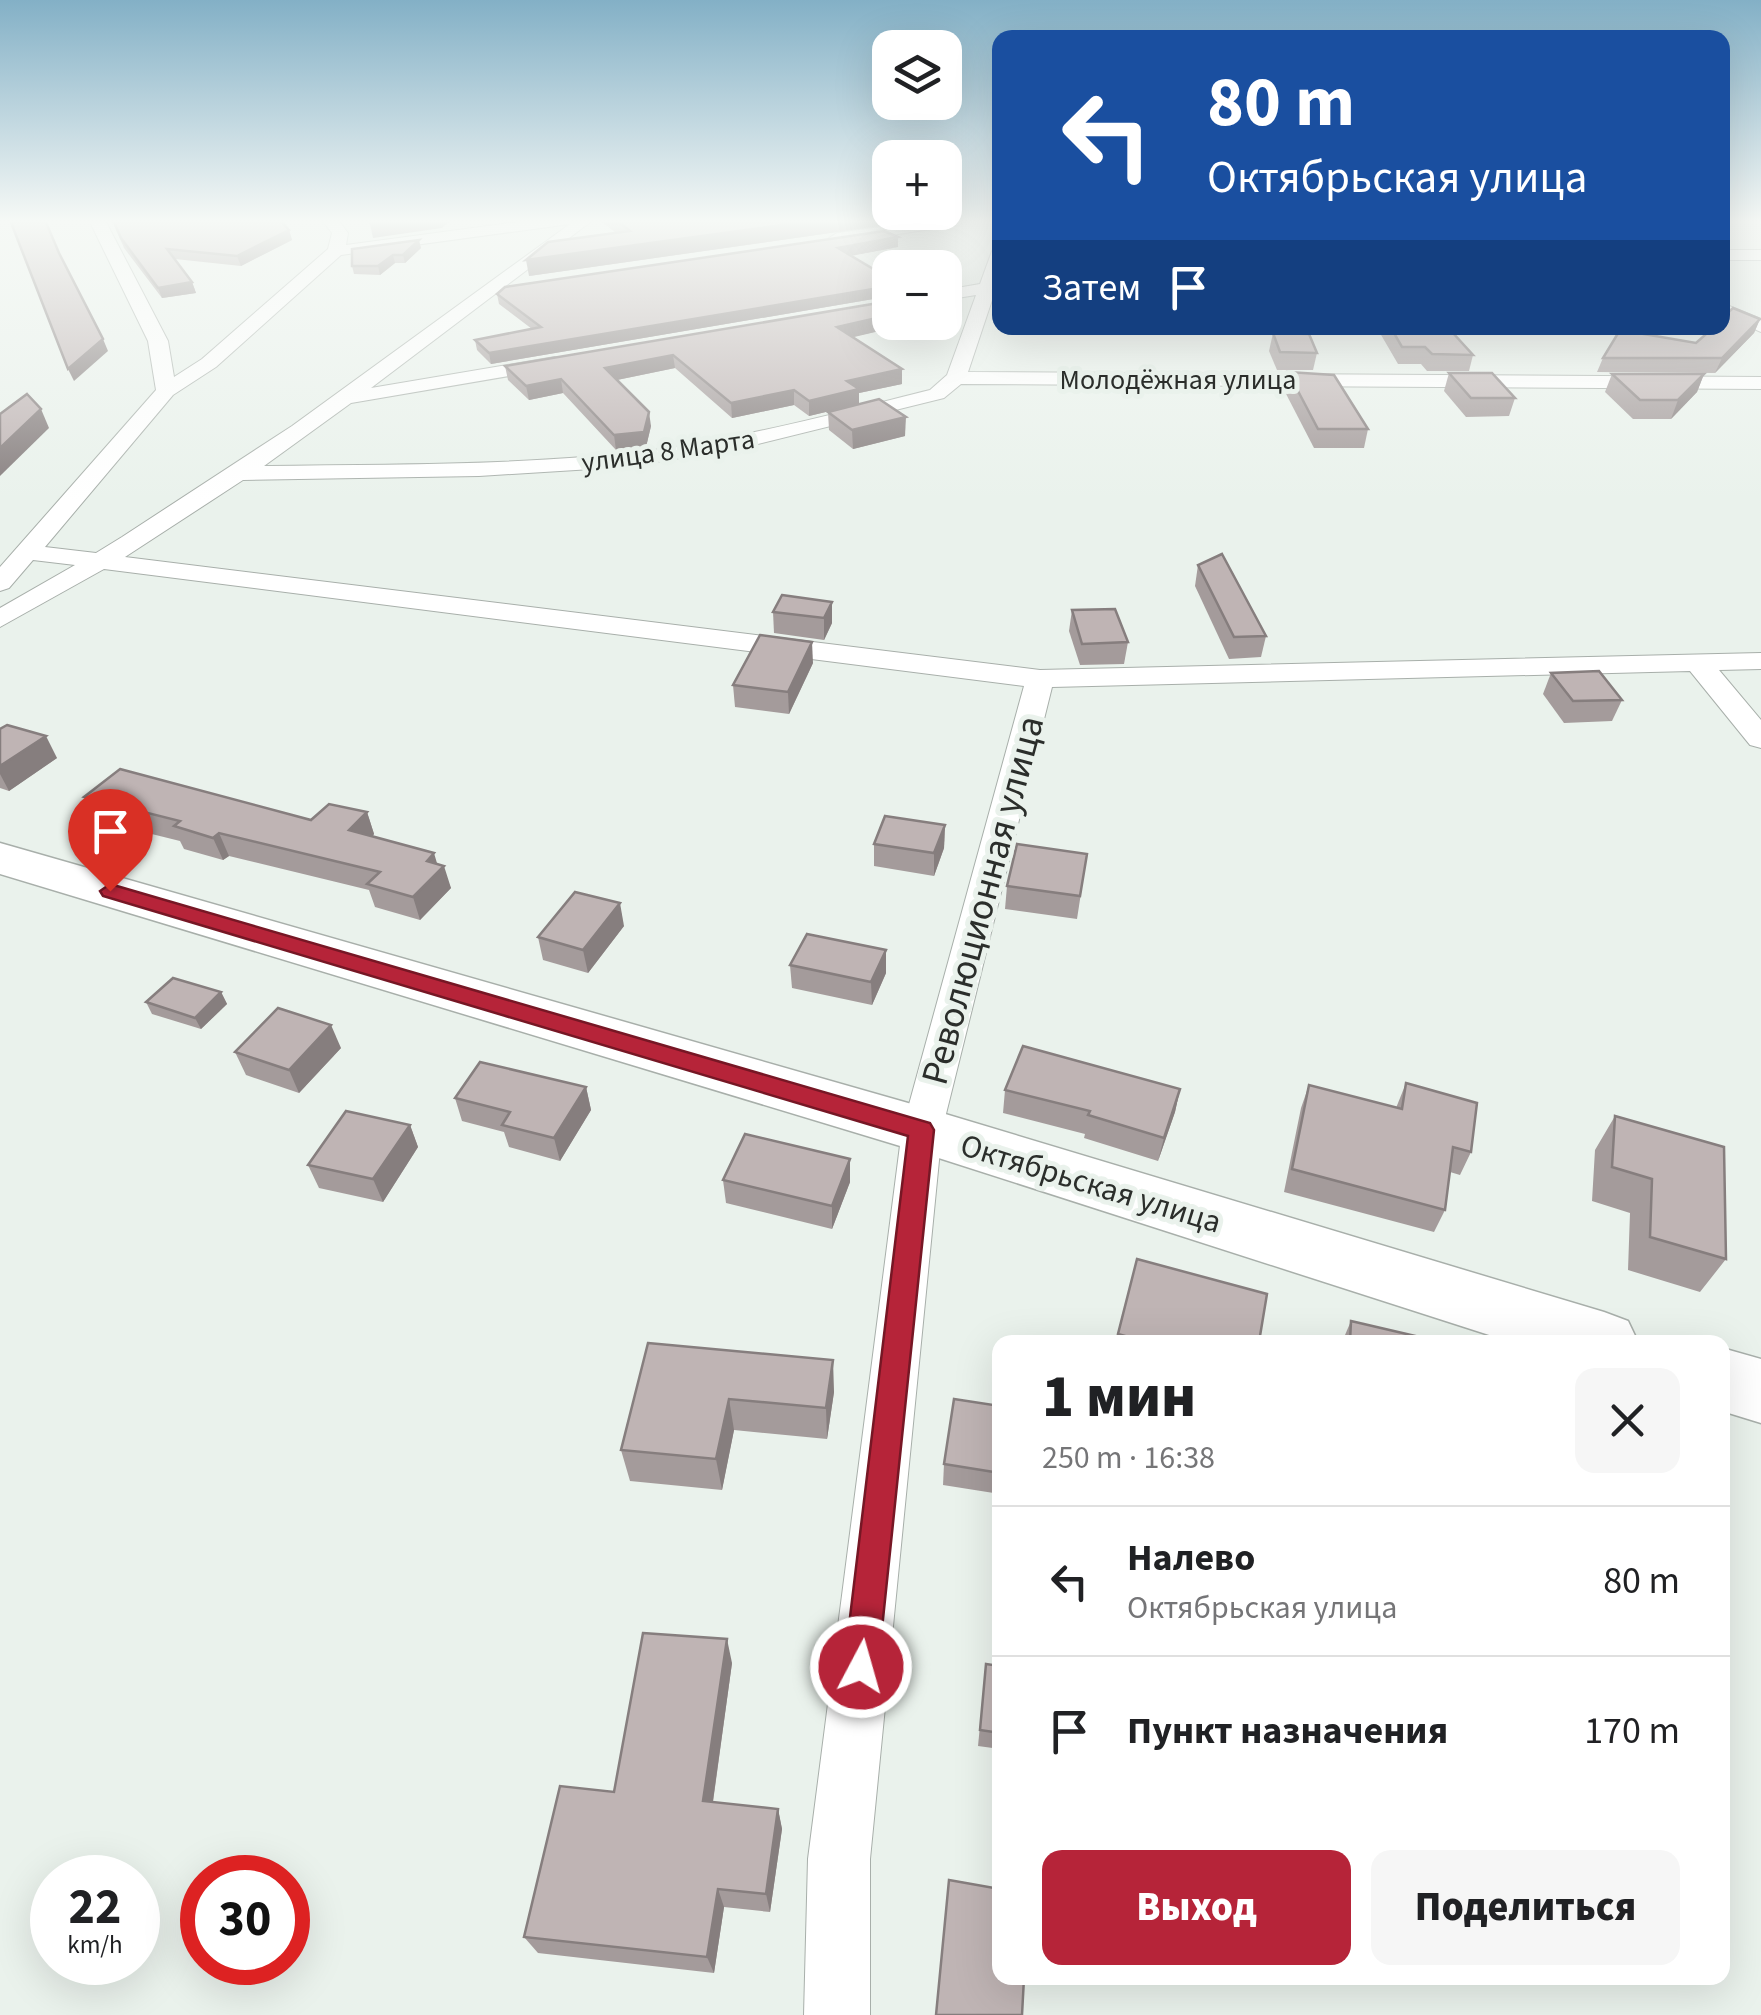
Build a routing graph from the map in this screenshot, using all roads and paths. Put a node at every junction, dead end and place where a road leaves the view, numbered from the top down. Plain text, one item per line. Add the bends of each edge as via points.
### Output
1 (144, 314) edge
2 (265, 314) edge
3 (454, 314) edge
4 (977, 314) edge
5 (1735, 314) edge
6 (1761, 326) edge
7 (569, 360) edge
8 (956, 378) junction
9 (1761, 383) edge
10 (166, 391) junction
11 (345, 398) junction
12 (236, 473) junction
13 (26, 552) junction
14 (104, 562) junction
15 (0, 583) edge
16 (0, 620) edge
17 (1696, 661) junction
18 (1761, 661) edge
19 (1040, 680) junction
20 (1761, 739) edge
21 (0, 858) edge
22 (922, 1130) junction
23 (1581, 1335) edge
24 (1730, 1381) edge
25 (1761, 1391) edge
26 (837, 2015) edge

1 - 10 street via 158,342
2 - 10 street
3 - 11 street
4 - 8 street
5 - 6 street
7 - 11 street
8 - 9 street, Молодёжная улица
8 - 12 street, улица 8 Марта via 937,394 885,408 626,459 497,469
10 - 13 street
11 - 12 street
12 - 14 street
13 - 14 street
13 - 15 street
14 - 16 street
14 - 19 street
17 - 18 street
17 - 19 street
17 - 20 street
19 - 22 street, Революционная улица
21 - 22 street, Октябрьская улица
22 - 23 street, Октябрьская улица
22 - 26 street, Революционная улица via 839,1859
24 - 25 street

